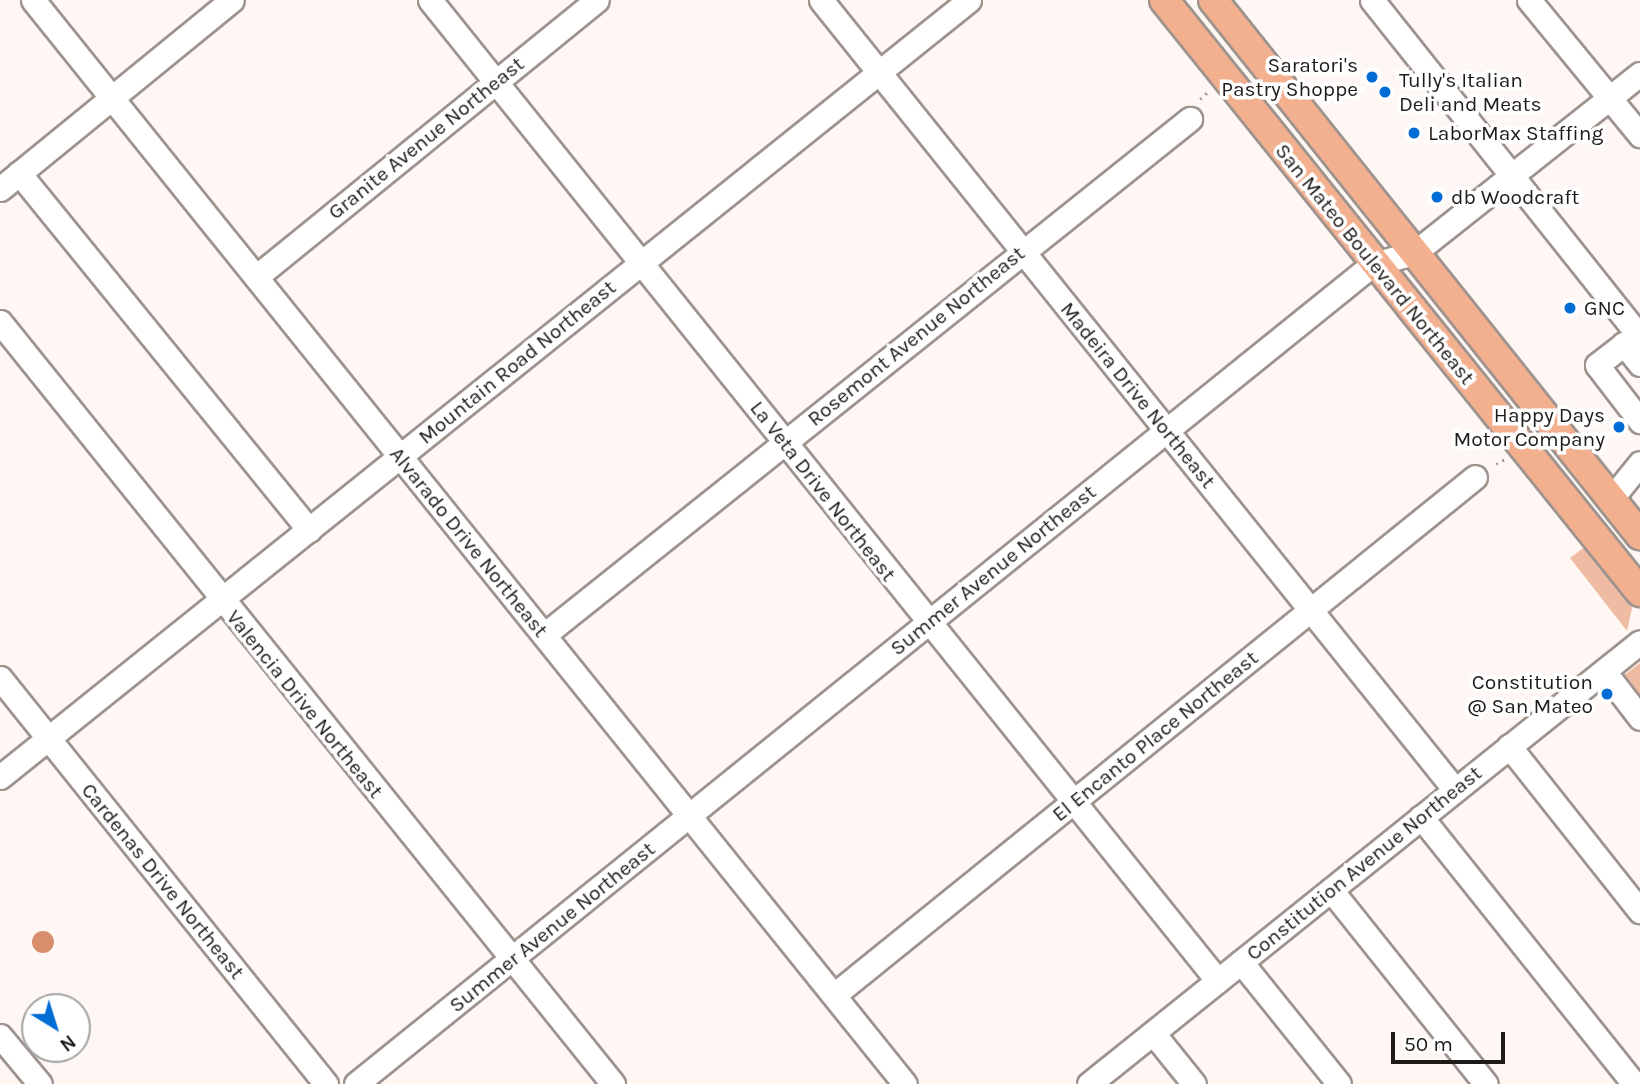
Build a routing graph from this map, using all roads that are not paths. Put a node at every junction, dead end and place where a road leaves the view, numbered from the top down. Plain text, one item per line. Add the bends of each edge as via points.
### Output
1 (33, 0) edge
2 (232, 0) edge
3 (430, 0) edge
4 (597, 0) edge
5 (821, 0) edge
6 (969, 0) edge
7 (1164, 0) edge
8 (1213, 0) edge
9 (1372, 0) edge
10 (1529, 0) edge
11 (879, 72) junction
12 (1640, 74) edge
13 (496, 79) junction
14 (111, 97) junction
15 (1608, 100) junction
16 (1195, 109) road end
17 (1640, 135) edge
18 (19, 173) junction
19 (1510, 177) junction
20 (0, 189) edge
21 (1022, 251) junction
22 (1414, 253) junction
23 (639, 264) junction
24 (1373, 264) junction
25 (256, 277) junction
26 (0, 322) edge
27 (1640, 337) edge
28 (1640, 364) edge
29 (1640, 421) edge
30 (1167, 431) junction
31 (785, 441) junction
32 (398, 457) junction
33 (1640, 463) edge
34 (1475, 477) dead end
35 (1611, 499) junction
36 (309, 530) junction
37 (1640, 535) edge
38 (1640, 592) edge
39 (222, 601) junction
40 (1311, 610) junction
41 (927, 622) junction
42 (544, 635) junction
43 (1640, 642) edge
44 (1604, 671) junction
45 (0, 678) edge
46 (1640, 718) edge
47 (49, 738) junction
48 (1509, 746) junction
49 (0, 777) edge
50 (1455, 790) junction
51 (1071, 805) junction
52 (688, 816) junction
53 (1421, 817) junction
54 (1331, 890) junction
55 (1640, 911) edge
56 (512, 960) junction
57 (1241, 962) junction
58 (1218, 981) junction
59 (834, 995) junction
60 (1153, 1033) junction
61 (0, 1036) edge
62 (40, 1084) edge
63 (326, 1084) edge
64 (356, 1084) edge
65 (613, 1084) edge
66 (905, 1084) edge
67 (1089, 1084) edge
68 (1194, 1084) edge
69 (1339, 1084) edge
70 (1486, 1084) edge
71 (1634, 1084) edge

1 - 14 street, Alvarado Drive Northeast
2 - 14 street
3 - 13 street, La Veta Drive Northeast
4 - 13 street, Granite Avenue Northeast
5 - 11 street, Madeira Drive Northeast
6 - 11 street, Mountain Road Northeast
7 - 24 main road, San Mateo Boulevard Northeast
8 - 22 main road, San Mateo Boulevard Northeast
9 - 19 street
10 - 15 street
11 - 21 street, Madeira Drive Northeast
11 - 23 street, Mountain Road Northeast
12 - 15 street, Summer Avenue Northeast
13 - 23 street, La Veta Drive Northeast
13 - 25 street, Granite Avenue Northeast
14 - 18 street
14 - 25 street, Alvarado Drive Northeast
15 - 17 street
15 - 19 street, Summer Avenue Northeast
16 - 21 street, Rosemont Avenue Northeast
18 - 20 street
18 - 36 street
19 - 22 street, Summer Avenue Northeast
19 - 27 street
21 - 30 street, Madeira Drive Northeast
21 - 31 street, Rosemont Avenue Northeast
22 - 24 street, Summer Avenue Northeast
22 - 35 main road, San Mateo Boulevard Northeast
23 - 31 street, La Veta Drive Northeast
23 - 32 street, Mountain Road Northeast
24 - 30 street, Summer Avenue Northeast
24 - 38 main road, San Mateo Boulevard Northeast
25 - 32 street, Alvarado Drive Northeast
26 - 39 street, Valencia Drive Northeast
28 - 29 street via 1624,344 1597,365
30 - 40 street, Madeira Drive Northeast
30 - 41 street, Summer Avenue Northeast
31 - 41 street, La Veta Drive Northeast
31 - 42 street, Rosemont Avenue Northeast
32 - 36 street, Mountain Road Northeast
32 - 42 street, Alvarado Drive Northeast
33 - 35 street
34 - 40 street, El Encanto Place Northeast
35 - 37 main road, San Mateo Boulevard Northeast
36 - 39 street, Mountain Road Northeast
39 - 47 street, Mountain Road Northeast
39 - 56 street, Valencia Drive Northeast
40 - 50 street, Madeira Drive Northeast
40 - 51 street, El Encanto Place Northeast
41 - 51 street, La Veta Drive Northeast
41 - 52 street, Summer Avenue Northeast
42 - 52 street, Alvarado Drive Northeast
43 - 44 street, Constitution Avenue Northeast
44 - 46 street
44 - 48 street, Constitution Avenue Northeast
45 - 47 street, Cardenas Drive Northeast
47 - 49 street, Mountain Road Northeast
47 - 63 street, Cardenas Drive Northeast
48 - 50 street, Constitution Avenue Northeast
48 - 55 street
50 - 53 street, Constitution Avenue Northeast
51 - 58 street, La Veta Drive Northeast
51 - 59 street, El Encanto Place Northeast
52 - 56 street, Summer Avenue Northeast
52 - 59 street, Alvarado Drive Northeast
53 - 54 street, Constitution Avenue Northeast
53 - 71 street
54 - 57 street, Constitution Avenue Northeast
54 - 70 street
56 - 64 street, Summer Avenue Northeast
56 - 65 street, Valencia Drive Northeast
57 - 58 street, Constitution Avenue Northeast
57 - 69 street
58 - 60 street, Constitution Avenue Northeast
59 - 66 street, Alvarado Drive Northeast
60 - 67 street, Constitution Avenue Northeast
60 - 68 street
61 - 62 street

